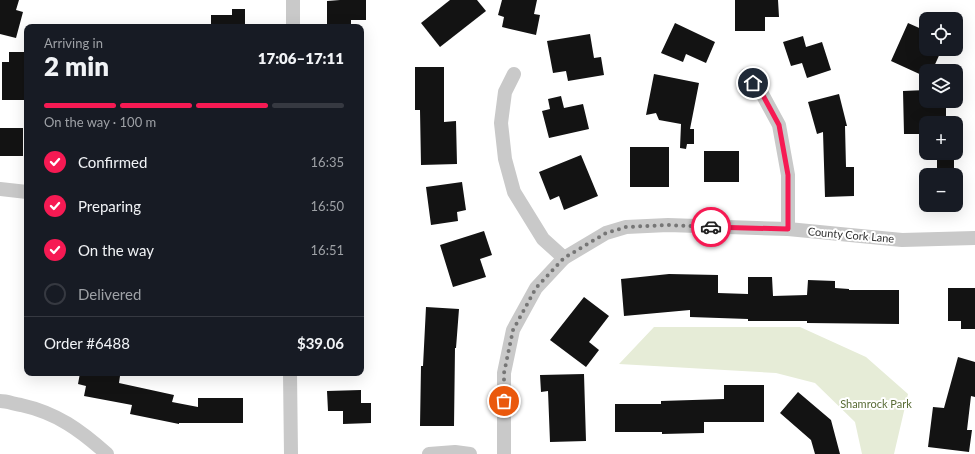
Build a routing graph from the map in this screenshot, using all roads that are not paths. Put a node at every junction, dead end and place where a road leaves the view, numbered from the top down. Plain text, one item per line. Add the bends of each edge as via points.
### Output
1 (293, 0) edge
2 (293, 24) edge
3 (514, 74) dead end
4 (746, 76) dead end
5 (0, 189) edge
6 (24, 192) edge
7 (788, 229) junction
8 (975, 238) edge
9 (564, 258) junction
10 (290, 376) edge
11 (0, 401) edge
12 (107, 454) edge
13 (291, 454) edge
14 (429, 454) edge
15 (470, 454) edge
16 (504, 454) edge

1 - 2 street
3 - 9 street via 505,92 501,123 514,192 543,239
4 - 7 street via 760,90 779,125 788,175
5 - 6 street
7 - 8 street, County Cork Lane via 902,240
7 - 9 street, County Cork Lane via 668,225 626,227 606,233
9 - 16 street, County Cork Lane via 536,288 513,330 504,373
10 - 13 street
11 - 12 street via 55,415 84,433
14 - 15 street

